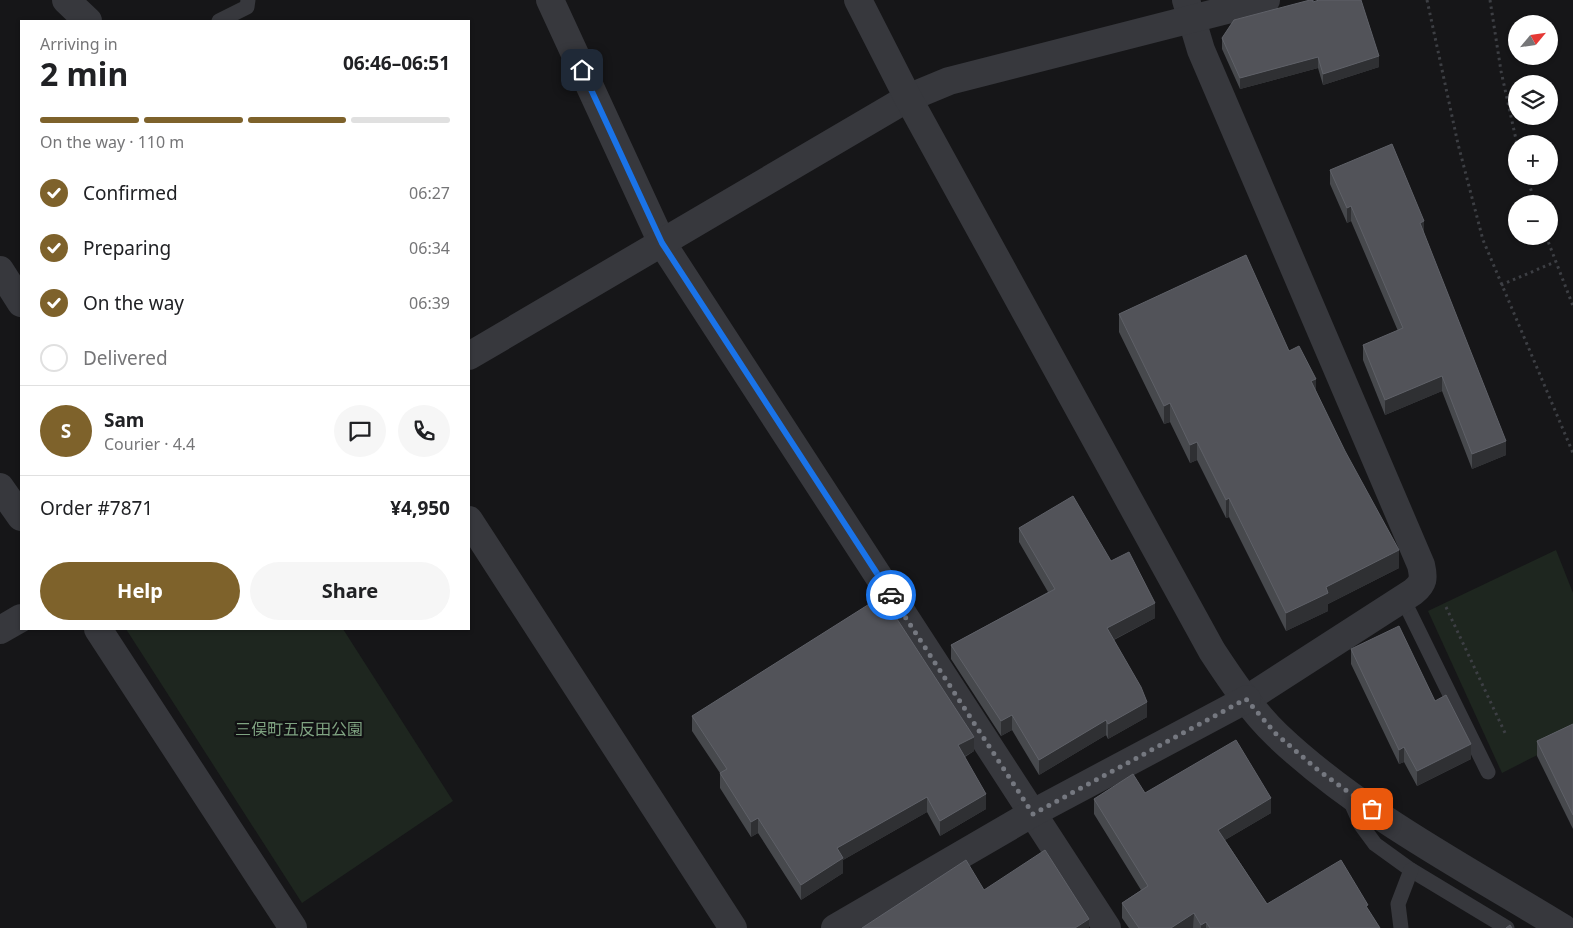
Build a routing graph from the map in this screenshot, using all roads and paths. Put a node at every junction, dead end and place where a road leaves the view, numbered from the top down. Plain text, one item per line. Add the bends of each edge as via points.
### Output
1 (66, 0) edge
2 (248, 0) edge
3 (550, 0) edge
4 (858, 0) edge
5 (1266, 0) edge
6 (1427, 0) edge
7 (1490, 0) edge
8 (1188, 9) edge
9 (87, 20) edge
10 (221, 20) edge
11 (908, 98) junction
12 (1515, 135) edge
13 (662, 243) junction
14 (1549, 245) edge
15 (1555, 262) junction
16 (0, 270) edge
17 (1501, 285) junction
18 (20, 301) edge
19 (1573, 306) edge
20 (470, 355) edge
21 (1573, 453) edge
22 (0, 487) edge
23 (20, 516) edge
24 (470, 522) edge
25 (1412, 591) junction
26 (20, 619) edge
27 (0, 630) edge
28 (99, 630) edge
29 (1246, 699) junction
30 (1506, 735) dead end
31 (1488, 772) dead end
32 (1346, 791) junction
33 (1033, 814) junction
34 (1411, 870) junction
35 (292, 928) edge
36 (733, 928) edge
37 (835, 928) edge
38 (1107, 928) edge
39 (1401, 928) edge
40 (1506, 928) edge
41 (1563, 928) edge

1 - 9 street
2 - 10 lane via 247,7
3 - 13 street
4 - 11 street
5 - 8 street
6 - 17 path via 1483,240
7 - 12 path
8 - 11 street via 949,81
8 - 25 street via 1201,50 1421,565 1424,577
11 - 13 street
11 - 29 street via 1212,651
13 - 20 street
13 - 33 street
14 - 15 path
15 - 17 path
15 - 19 path
16 - 18 street
17 - 21 path
22 - 23 street
24 - 36 street
25 - 29 street
25 - 30 path via 1432,590 1445,605
25 - 31 lane
26 - 27 street
28 - 35 street
29 - 32 street via 1276,734
29 - 33 street
32 - 34 lane via 1361,825 1375,844
32 - 41 street
33 - 37 street
33 - 38 street
34 - 39 lane via 1398,904
34 - 40 lane

